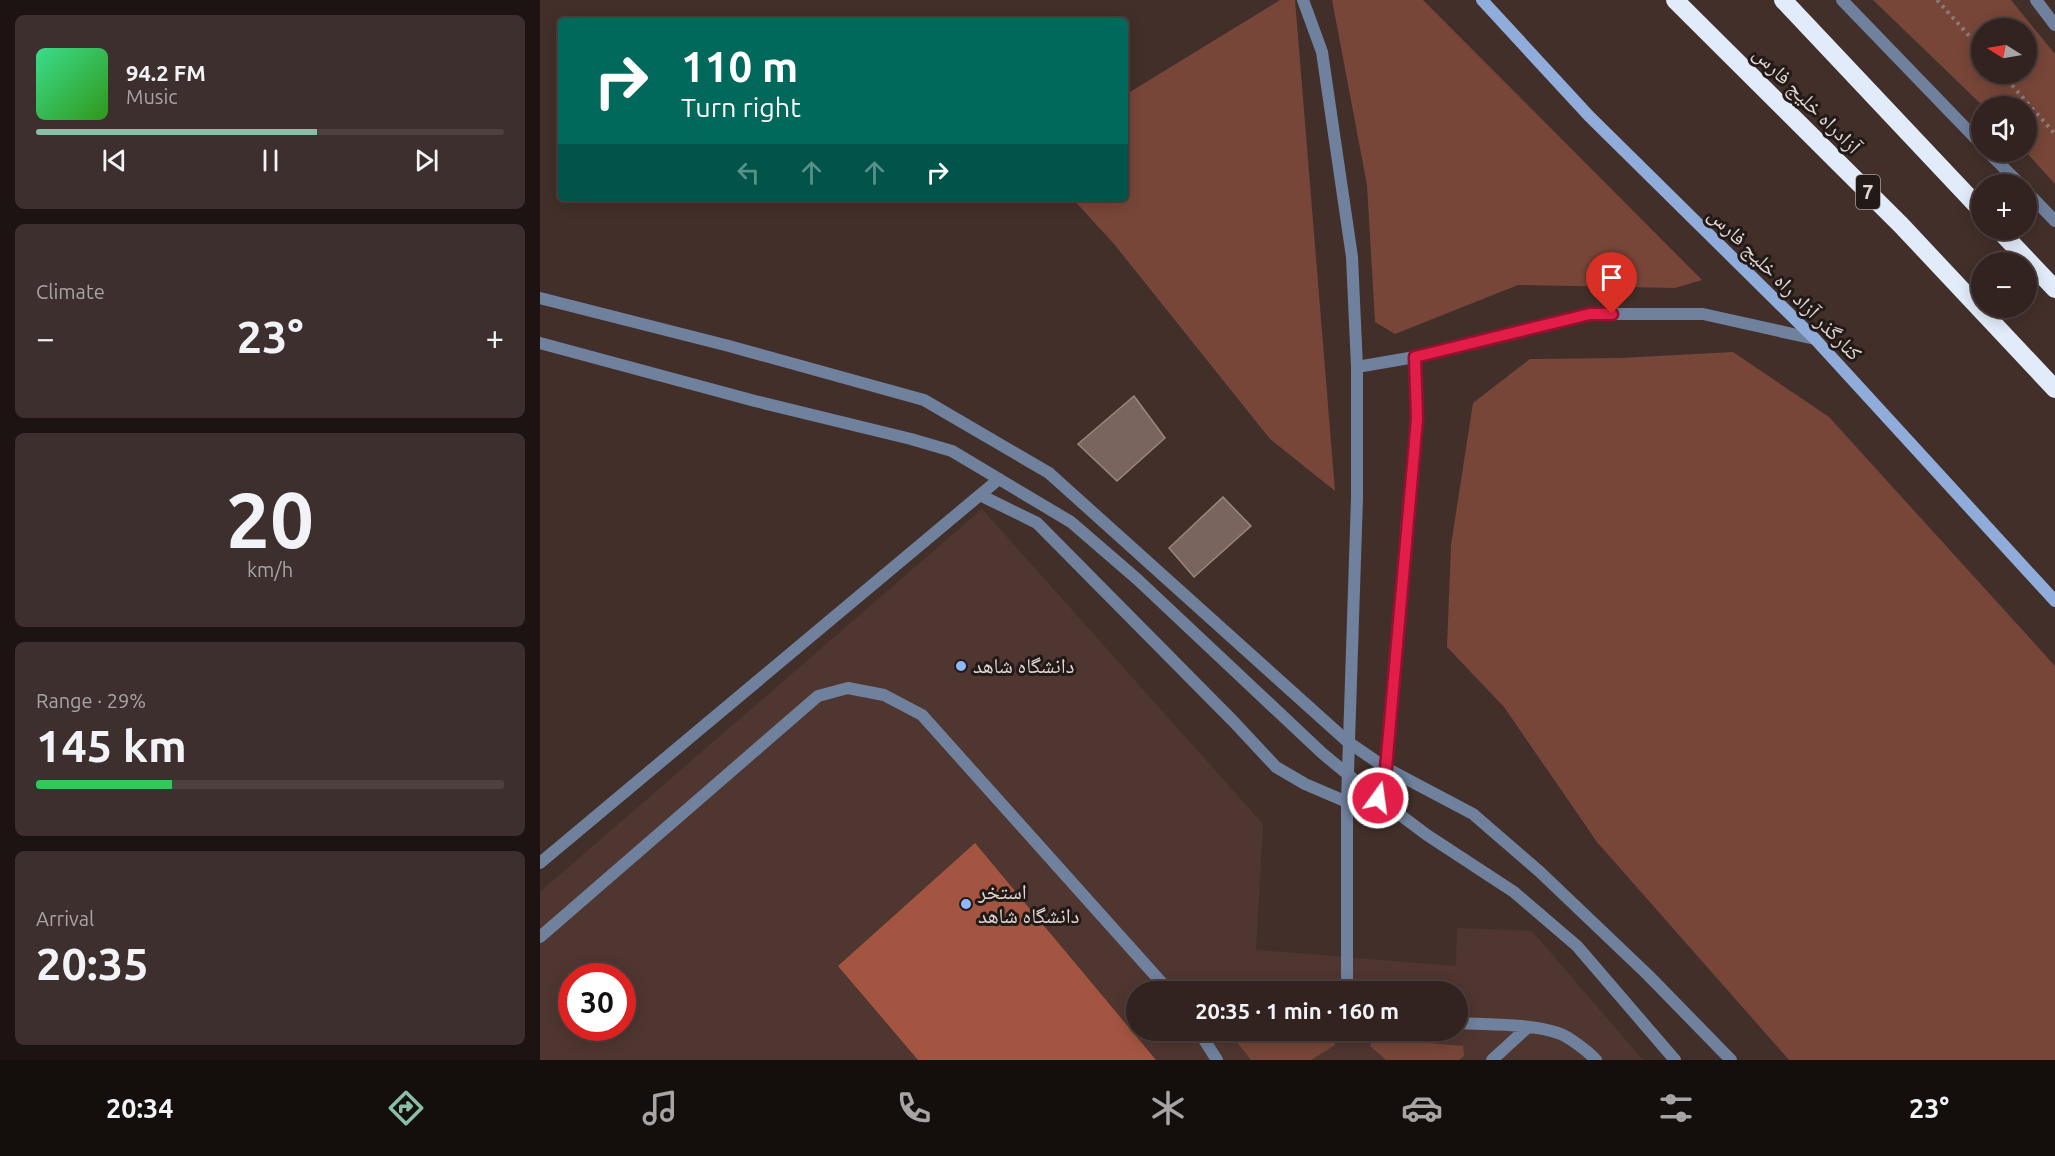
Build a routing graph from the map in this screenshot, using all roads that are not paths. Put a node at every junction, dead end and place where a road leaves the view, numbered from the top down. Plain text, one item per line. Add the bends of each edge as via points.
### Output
1 (1303, 0) edge
2 (1482, 0) edge
3 (1676, 0) edge
4 (1783, 0) edge
5 (1842, 0) edge
6 (2036, 0) edge
7 (2055, 25) edge
8 (1971, 134) edge
9 (1998, 162) edge
10 (2010, 174) edge
11 (1971, 199) edge
12 (2037, 202) edge
13 (2055, 221) edge
14 (2008, 240) edge
15 (2055, 290) edge
16 (540, 298) edge
17 (1815, 339) junction
18 (540, 343) edge
19 (1415, 357) junction
20 (1357, 368) junction
21 (2055, 389) edge
22 (999, 479) junction
23 (980, 495) junction
24 (2055, 601) edge
25 (1348, 742) junction
26 (1386, 768) junction
27 (1347, 774) junction
28 (1378, 798) junction
29 (1347, 802) junction
30 (540, 863) edge
31 (540, 937) edge
32 (1160, 981) edge
33 (1347, 981) edge
34 (1468, 1024) edge
35 (1527, 1028) junction
36 (1205, 1041) edge
37 (1217, 1060) edge
38 (1492, 1060) edge
39 (1596, 1060) edge
40 (1676, 1060) edge
41 (1731, 1060) edge

1 - 20 street via 1322,52 1352,257
2 - 17 main road, کنارگذر آزاد راه خلیج فارس via 1589,116
3 - 21 highway, آزادراه خلیج فارس / 7 via 1901,225
4 - 11 highway
5 - 8 street
6 - 7 street
9 - 10 street
12 - 13 street
14 - 15 highway
16 - 25 street via 924,400 1049,473
17 - 19 street via 1703,314 1590,314
17 - 24 main road, کنارگذر آزاد راه خلیج فارس
18 - 22 street via 911,439 952,452
19 - 20 street
19 - 26 street via 1417,419
20 - 25 street via 1357,498
22 - 23 street
22 - 27 street via 1071,522
23 - 29 street via 1037,523 1276,767
23 - 30 street
25 - 26 street
25 - 27 street
26 - 28 street
26 - 41 street via 1473,814 1540,872
27 - 28 street
27 - 29 street
28 - 29 street
28 - 40 street via 1514,892 1577,946
29 - 33 street
31 - 32 street via 818,696 848,688 884,695 922,715
34 - 35 street
35 - 38 street
35 - 39 street via 1559,1033
36 - 37 street

